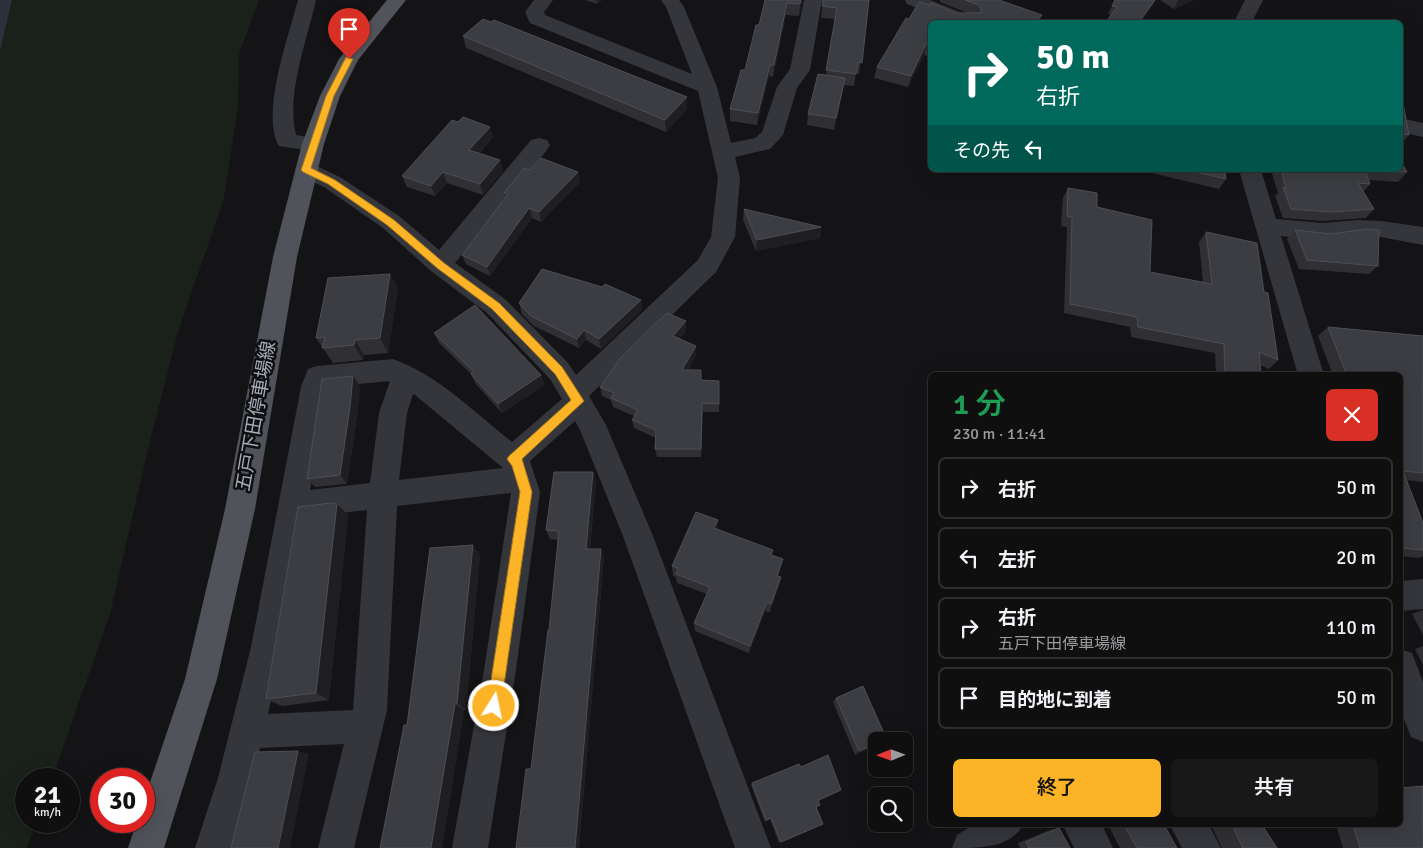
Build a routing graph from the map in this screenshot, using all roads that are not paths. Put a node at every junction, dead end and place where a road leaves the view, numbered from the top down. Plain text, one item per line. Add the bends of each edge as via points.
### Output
1 (307, 0) edge
2 (397, 0) edge
3 (544, 0) edge
4 (670, 0) edge
5 (813, 0) edge
6 (914, 0) edge
7 (1254, 0) edge
8 (963, 20) edge
9 (1245, 20) edge
10 (707, 87) junction
11 (1403, 126) edge
12 (1423, 130) edge
13 (539, 145) dead end
14 (723, 152) junction
15 (309, 157) junction
16 (1251, 172) edge
17 (1266, 226) junction
18 (1423, 236) edge
19 (440, 265) junction
20 (1310, 372) edge
21 (406, 377) junction
22 (576, 397) junction
23 (518, 469) junction
24 (383, 495) junction
25 (293, 505) junction
26 (1423, 594) edge
27 (1403, 596) edge
28 (1403, 676) edge
29 (1412, 709) edge
30 (366, 726) junction
31 (246, 732) junction
32 (1083, 827) edge
33 (1189, 827) edge
34 (146, 848) edge
35 (213, 848) edge
36 (336, 848) edge
37 (470, 848) edge
38 (753, 848) edge
39 (1095, 848) edge
40 (1203, 848) edge

1 - 15 street via 286,88 282,130 287,141
2 - 15 main road, 五戸下田停車場線 via 374,24 349,59 330,96
3 - 10 street via 534,12 537,19
4 - 10 street
5 - 14 street via 800,70 786,87 772,135 762,144
6 - 8 street
7 - 9 street
10 - 14 street
11 - 12 street
13 - 19 street
14 - 22 street via 730,178 724,237 706,266
15 - 19 street via 332,182 390,222
15 - 34 main road, 五戸下田停車場線 via 285,257 240,509 203,669
16 - 17 street
17 - 18 street via 1323,232 1381,229
17 - 20 street
19 - 22 street via 496,306 559,371
21 - 23 street via 424,387
21 - 24 street via 393,412
21 - 25 street via 393,370 317,376
22 - 23 street
22 - 38 street via 592,425 638,536
23 - 24 street
23 - 37 street via 526,492
24 - 25 street
24 - 30 street via 370,710
25 - 31 street via 267,647
26 - 27 street
28 - 29 street
30 - 31 street
30 - 36 street
31 - 35 street via 236,778
32 - 39 street
33 - 40 street

